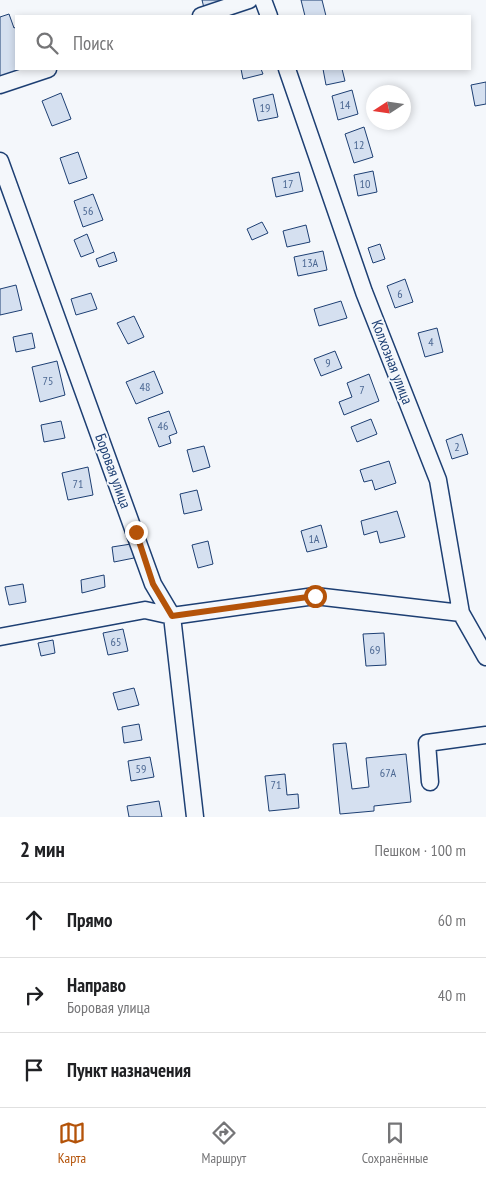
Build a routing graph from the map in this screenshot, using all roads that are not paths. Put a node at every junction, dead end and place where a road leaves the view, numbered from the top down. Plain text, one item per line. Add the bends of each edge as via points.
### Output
1 (249, 0) edge
2 (263, 0) edge
3 (205, 15) edge
4 (269, 15) edge
5 (45, 70) edge
6 (287, 70) edge
7 (0, 85) edge
8 (0, 161) edge
9 (461, 613) junction
10 (172, 616) junction
11 (0, 637) edge
12 (486, 656) edge
13 (486, 735) edge
14 (430, 782) dead end
15 (195, 817) edge

1 - 3 lane
2 - 4 lane
5 - 7 lane
6 - 9 lane, Колхозная улица via 364,292 438,480
8 - 10 lane, Боровая улица via 153,584
9 - 10 lane via 315,596
9 - 12 lane, Колхозная улица
10 - 11 lane via 145,610
10 - 15 lane, Боровая улица
13 - 14 lane via 427,743

